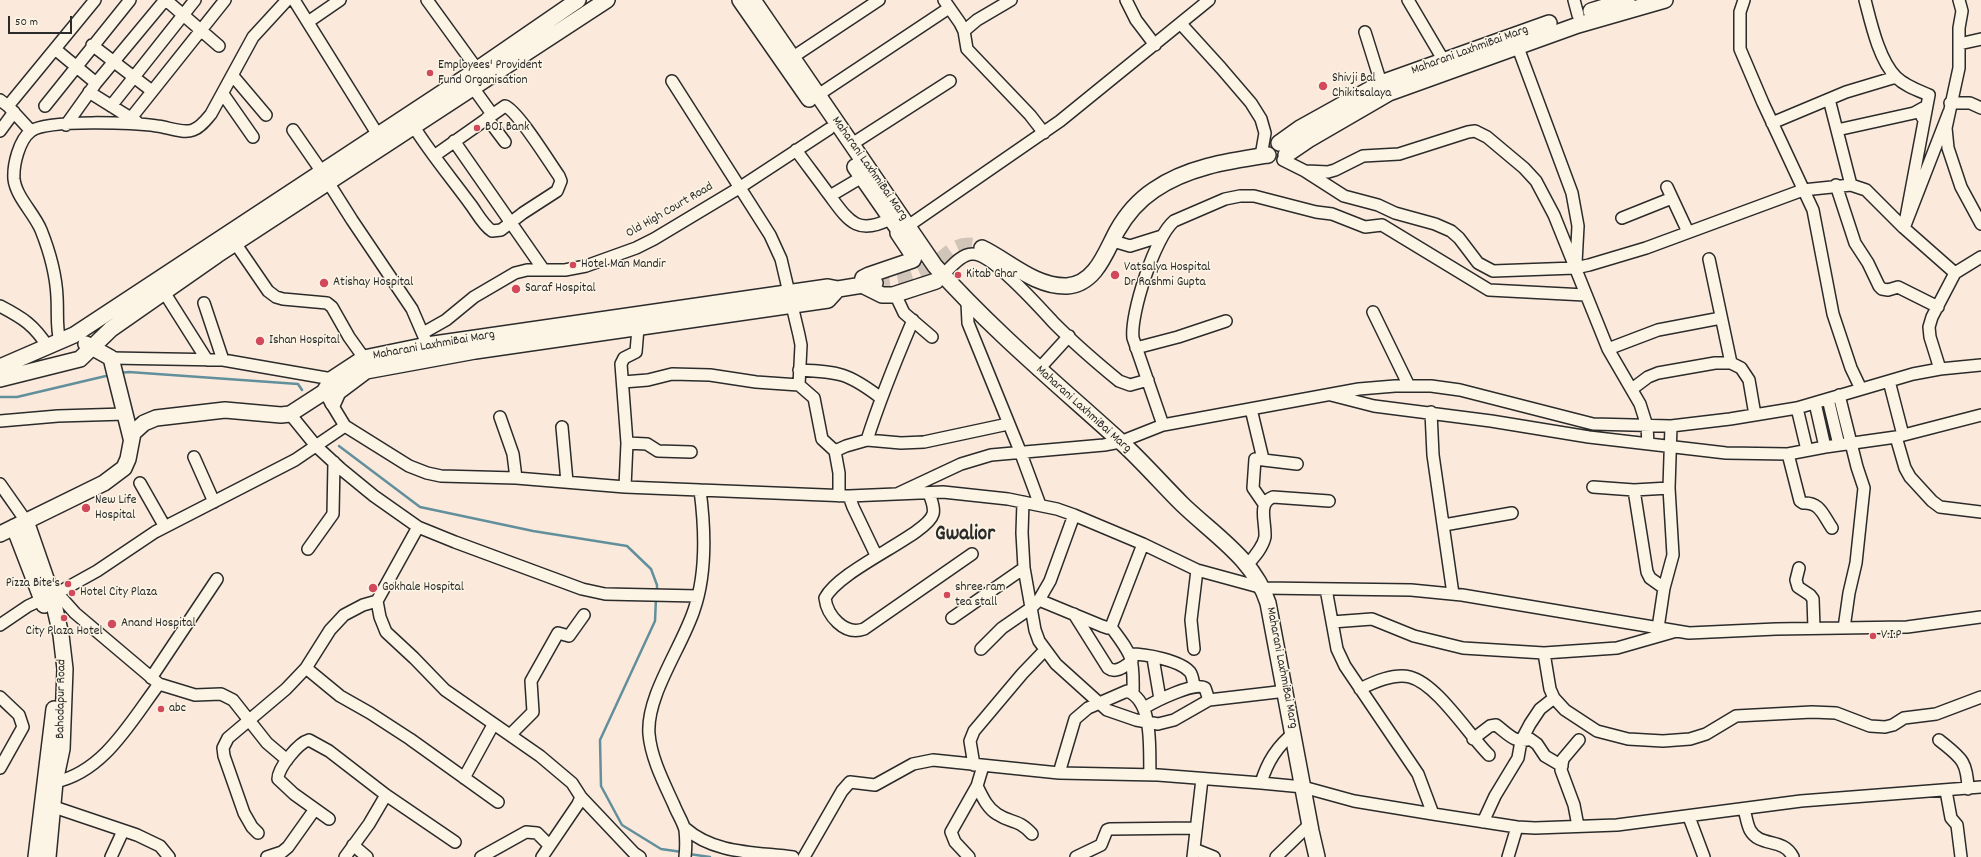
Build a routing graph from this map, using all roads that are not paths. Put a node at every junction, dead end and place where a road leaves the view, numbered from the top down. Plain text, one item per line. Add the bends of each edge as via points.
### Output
1 (95, 0) edge
2 (130, 0) edge
3 (165, 0) edge
4 (195, 0) edge
5 (225, 0) edge
6 (287, 0) edge
7 (294, 0) edge
8 (340, 0) edge
9 (427, 0) edge
10 (607, 0) edge
11 (740, 0) edge
12 (753, 0) edge
13 (879, 0) edge
14 (1011, 0) edge
15 (1126, 0) edge
16 (1209, 0) edge
17 (1408, 0) edge
18 (1627, 0) edge
19 (1665, 0) edge
20 (1744, 0) edge
21 (1865, 0) edge
22 (1959, 0) edge
23 (569, 2) edge
24 (947, 4) edge
25 (1576, 7) edge
26 (183, 15) junction
27 (308, 22) junction
28 (1181, 24) junction
29 (201, 30) junction
30 (964, 31) junction
31 (1365, 32) dead end
32 (1981, 39) edge
33 (1959, 44) junction
34 (92, 45) junction
35 (1517, 45) junction
36 (219, 46) dead end
37 (1155, 46) junction
38 (55, 49) junction
39 (793, 57) junction
40 (114, 61) junction
41 (1444, 61) junction
42 (76, 66) junction
43 (477, 70) junction
44 (233, 76) junction
45 (134, 77) junction
46 (1896, 77) junction
47 (672, 81) dead end
48 (950, 81) dead end
49 (1381, 84) junction
50 (92, 87) junction
51 (474, 89) junction
52 (152, 91) junction
53 (223, 94) junction
54 (818, 95) junction
55 (1829, 99) junction
56 (7, 106) edge
57 (45, 106) dead end
58 (111, 106) junction
59 (1950, 107) junction
60 (1981, 108) edge
61 (266, 115) dead end
62 (490, 116) junction
63 (135, 121) junction
64 (1772, 124) junction
65 (66, 125) junction
66 (414, 127) junction
67 (829, 129) junction
68 (293, 130) dead end
69 (1836, 130) junction
70 (0, 131) edge
71 (31, 131) junction
72 (1044, 133) junction
73 (378, 135) junction
74 (253, 137) dead end
75 (454, 141) junction
76 (505, 142) dead end
77 (852, 144) junction
78 (796, 150) junction
79 (1283, 153) junction
80 (434, 156) junction
81 (1265, 156) junction
82 (1305, 171) junction
83 (325, 177) junction
84 (862, 177) junction
85 (1836, 185) junction
86 (1851, 185) junction
87 (739, 188) junction
88 (1803, 190) junction
89 (830, 196) junction
90 (1978, 211) edge
91 (1622, 218) dead end
92 (510, 223) junction
93 (899, 224) junction
94 (1981, 224) edge
95 (1904, 228) junction
96 (1688, 232) junction
97 (1162, 236) junction
98 (231, 239) junction
99 (1113, 241) junction
100 (982, 248) tunnel mouth
101 (1981, 257) edge
102 (1709, 259) dead end
103 (1575, 268) junction
104 (543, 269) junction
105 (1955, 272) junction
106 (940, 278) junction
107 (869, 284) junction
108 (164, 292) junction
109 (895, 294) junction
110 (1585, 295) junction
111 (791, 299) junction
112 (204, 303) dead end
113 (0, 306) edge
114 (1938, 307) junction
115 (967, 309) junction
116 (1373, 312) dead end
117 (1722, 318) junction
118 (914, 320) junction
119 (1226, 321) dead end
120 (638, 328) junction
121 (1069, 336) junction
122 (932, 337) dead end
123 (55, 344) junction
124 (84, 345) junction
125 (426, 346) junction
126 (1136, 348) junction
127 (1608, 349) junction
128 (364, 358) junction
129 (207, 360) junction
130 (223, 360) junction
131 (68, 363) junction
132 (1731, 363) junction
133 (1981, 365) edge
134 (0, 367) edge
135 (114, 369) junction
136 (1940, 369) junction
137 (799, 370) junction
138 (1038, 370) junction
139 (332, 379) junction
140 (0, 380) edge
141 (1148, 380) junction
142 (1889, 381) junction
143 (623, 382) junction
144 (799, 385) junction
145 (1409, 386) junction
146 (1632, 389) junction
147 (1861, 389) junction
148 (1330, 395) junction
149 (1839, 396) junction
150 (328, 398) junction
151 (881, 398) junction
152 (1828, 399) junction
153 (1815, 402) junction
154 (1797, 408) junction
155 (1251, 409) junction
156 (1431, 412) junction
157 (126, 414) junction
158 (290, 414) junction
159 (1754, 415) junction
160 (1981, 415) edge
161 (500, 417) dead end
162 (0, 421) edge
163 (1008, 424) junction
164 (1163, 425) junction
165 (345, 426) junction
166 (1647, 426) junction
167 (1671, 426) junction
168 (562, 427) dead end
169 (1900, 436) junction
170 (131, 438) junction
171 (867, 440) junction
172 (1120, 442) junction
173 (627, 443) junction
174 (1851, 443) junction
175 (1648, 444) junction
176 (1839, 445) junction
177 (316, 446) junction
178 (1825, 447) junction
179 (1670, 448) junction
180 (1807, 450) junction
181 (835, 451) junction
182 (1020, 451) junction
183 (691, 452) dead end
184 (1788, 454) junction
185 (194, 457) dead end
186 (1263, 459) junction
187 (334, 462) junction
188 (1297, 464) dead end
189 (516, 478) junction
190 (567, 482) junction
191 (140, 483) dead end
192 (0, 484) edge
193 (625, 487) junction
194 (1593, 487) dead end
195 (1669, 488) junction
196 (700, 490) junction
197 (1634, 490) junction
198 (929, 493) junction
199 (894, 495) junction
200 (844, 496) junction
201 (1329, 501) dead end
202 (214, 502) junction
203 (1023, 502) junction
204 (1264, 504) junction
205 (1040, 505) junction
206 (1981, 512) edge
207 (1512, 513) dead end
208 (1074, 515) junction
209 (20, 524) junction
210 (1444, 525) junction
211 (165, 527) junction
212 (418, 527) junction
213 (1832, 528) dead end
214 (0, 534) edge
215 (1143, 544) junction
216 (308, 549) dead end
217 (972, 554) dead end
218 (876, 555) junction
219 (1248, 564) junction
220 (1024, 568) junction
221 (1799, 568) dead end
222 (1197, 570) junction
223 (217, 579) dead end
224 (1263, 588) junction
225 (1664, 588) junction
226 (1326, 589) junction
227 (1454, 594) junction
228 (51, 596) junction
229 (698, 596) junction
230 (377, 601) junction
231 (1035, 604) junction
232 (1074, 614) junction
233 (584, 615) dead end
234 (952, 618) dead end
235 (1981, 618) edge
236 (1332, 622) junction
237 (0, 625) edge
238 (1111, 627) junction
239 (1658, 628) junction
240 (1814, 628) junction
241 (1844, 628) junction
242 (1674, 632) junction
243 (981, 649) dead end
244 (1194, 649) dead end
245 (1045, 650) junction
246 (1544, 652) junction
247 (1131, 658) junction
248 (1153, 658) junction
249 (306, 668) junction
250 (155, 681) junction
251 (1194, 686) junction
252 (1360, 689) junction
253 (1286, 691) junction
254 (1133, 693) junction
255 (0, 697) edge
256 (1981, 697) edge
257 (1554, 698) junction
258 (1160, 699) junction
259 (1209, 700) junction
260 (1098, 703) junction
261 (1144, 708) junction
262 (248, 721) junction
263 (1148, 724) junction
264 (494, 725) junction
265 (1294, 733) junction
266 (510, 735) junction
267 (1473, 739) junction
268 (1579, 740) dead end
269 (1940, 740) dead end
270 (1520, 741) junction
271 (1489, 755) dead end
272 (287, 760) junction
273 (979, 766) junction
274 (1562, 766) junction
275 (0, 768) edge
276 (1060, 773) junction
277 (1150, 774) junction
278 (464, 778) junction
279 (1202, 779) junction
280 (56, 782) junction
281 (1261, 783) junction
282 (977, 786) junction
283 (1981, 787) edge
284 (1303, 788) junction
285 (1968, 789) junction
286 (1946, 791) junction
287 (386, 795) junction
288 (580, 797) junction
289 (498, 802) dead end
290 (54, 807) junction
291 (315, 809) junction
292 (1744, 809) junction
293 (1433, 814) junction
294 (1689, 817) junction
295 (329, 819) dead end
296 (1482, 822) junction
297 (1310, 824) junction
298 (1578, 826) junction
299 (1516, 827) junction
300 (1196, 828) junction
301 (123, 831) junction
302 (258, 832) dead end
303 (685, 834) junction
304 (1032, 834) dead end
305 (455, 842) dead end
306 (353, 845) junction
307 (549, 845) junction
308 (1193, 853) edge
309 (36, 857) edge
310 (48, 857) edge
311 (111, 857) edge
312 (169, 857) edge
313 (267, 857) edge
314 (345, 857) edge
315 (367, 857) edge
316 (481, 857) edge
317 (542, 857) edge
318 (640, 857) edge
319 (685, 857) edge
320 (793, 857) edge
321 (804, 857) edge
322 (969, 857) edge
323 (1076, 857) edge
324 (1214, 857) edge
325 (1276, 857) edge
326 (1317, 857) edge
327 (1508, 857) edge
328 (1704, 857) edge
329 (1793, 857) edge
330 (1961, 857) edge

1 - 38 street
2 - 34 street
3 - 26 street
3 - 40 street
4 - 26 street
5 - 29 street
6 - 44 street via 253,37
7 - 27 street
8 - 27 street
9 - 43 street
10 - 51 main road
11 - 67 main road
12 - 39 main road, Maharani LaxhmiBai Marg
13 - 39 street
14 - 30 street via 977,20
15 - 37 street via 1136,20
16 - 28 street
17 - 41 street
18 - 25 main road, Maharani LaxhmiBai Marg
19 - 35 main road
20 - 64 street via 1740,12 1740,49
21 - 46 street via 1875,37
22 - 33 street via 1962,11
23 - 43 main road
24 - 30 street
24 - 54 street
25 - 41 main road, Maharani LaxhmiBai Marg via 1513,36
26 - 29 street
26 - 45 street
27 - 73 street
28 - 37 street
28 - 81 street via 1251,103 1261,119 1265,133
29 - 36 street
29 - 52 street
30 - 72 street via 967,49
31 - 49 street
32 - 33 street
33 - 59 street via 1959,68
34 - 40 street
34 - 42 street
35 - 79 main road via 1390,92
35 - 103 street via 1572,193 1578,226
37 - 72 street
38 - 42 street
38 - 56 street
39 - 54 main road, Maharani LaxhmiBai Marg
40 - 45 street
40 - 50 street
41 - 49 main road, Maharani LaxhmiBai Marg
42 - 50 street
42 - 57 street
43 - 73 main road
44 - 53 street
44 - 61 street
45 - 52 street
45 - 58 street
46 - 55 street
46 - 95 street via 1906,85 1929,95
47 - 87 street
48 - 77 street
49 - 79 main road, Maharani LaxhmiBai Marg via 1300,128
50 - 58 street
50 - 65 street
51 - 62 street
51 - 66 main road
52 - 63 street
53 - 63 street via 204,123 193,130 184,131
53 - 74 street
54 - 77 main road, Maharani LaxhmiBai Marg
55 - 64 street
55 - 69 street
56 - 70 street
56 - 71 street
58 - 63 street
59 - 60 street via 1970,103
59 - 90 street via 1946,128 1948,148 1961,187
59 - 95 street
62 - 75 street
62 - 76 street
62 - 92 street via 505,106 510,108 521,120 561,181 557,191
63 - 65 street
64 - 88 street
65 - 71 street via 45,126
66 - 80 street
66 - 83 main road
67 - 78 street, Old High Court Road
67 - 84 main road
68 - 83 street
69 - 86 street
69 - 95 street via 1914,113 1923,108
71 - 123 street via 24,139 19,152 14,168 14,180 40,229 48,254 57,296
72 - 93 street
73 - 83 main road
75 - 80 street
75 - 92 street
77 - 93 main road, Maharani LaxhmiBai Marg
78 - 87 street, Old High Court Road
78 - 89 street
79 - 81 main road via 1275,162
79 - 82 street
80 - 92 street via 488,229 496,232
81 - 99 main road via 1240,159 1170,179 1138,203 1117,231
82 - 103 street via 1344,196 1378,205 1451,231 1478,263 1493,271
82 - 103 street via 1328,172 1363,156 1398,154 1475,131 1487,137 1536,181 1554,215
83 - 98 main road
83 - 125 street via 412,309
84 - 89 street
84 - 93 main road
85 - 86 street
85 - 88 street
85 - 114 street via 1855,243 1868,262 1879,286 1888,290 1898,287
86 - 95 street via 1866,190
87 - 104 street, Old High Court Road via 636,248 586,266 565,270
87 - 111 street via 770,235 781,259
88 - 96 street
88 - 147 street via 1818,227 1833,314 1851,368
89 - 93 street via 842,214 855,224
90 - 94 street
91 - 96 street via 1670,192
92 - 104 street
93 - 106 main road, Maharani LaxhmiBai Marg via 930,274
93 - 107 main road via 898,235 914,257 913,260 863,278
95 - 105 street
96 - 103 street via 1646,248
97 - 99 street via 1130,246
97 - 110 street via 1174,221 1207,206 1225,199 1254,196 1332,214 1365,227 1386,227 1489,290
97 - 126 street via 1141,289 1135,314 1132,331
98 - 108 main road
98 - 124 main road
98 - 128 street via 268,291 276,297 327,303 332,307
99 - 100 main road via 1101,263 1090,275 1079,283 1068,286 1047,283 1032,277
101 - 105 street
102 - 117 street
103 - 110 street
104 - 125 street, Old High Court Road via 527,270 491,286 446,320
105 - 114 street
106 - 109 main road
106 - 115 main road, Maharani LaxhmiBai Marg
106 - 121 street via 967,255 973,253 981,256 1006,274
107 - 109 main road via 882,295
107 - 111 main road via 838,289 828,300
108 - 124 main road
108 - 129 street
109 - 118 street via 904,313
110 - 127 street
111 - 120 main road
111 - 125 main road, Maharani LaxhmiBai Marg
111 - 137 street via 801,345
112 - 130 street
113 - 123 street via 24,319
114 - 136 street via 1929,327
115 - 138 main road, Maharani LaxhmiBai Marg
115 - 163 street via 974,340
116 - 145 street
117 - 127 street via 1658,330
117 - 132 street
118 - 122 street
118 - 151 street
119 - 126 street
120 - 125 main road
120 - 143 street via 636,352 622,360
121 - 138 street
121 - 141 street via 1119,381 1130,385
123 - 124 main road
123 - 131 main road via 57,356
123 - 134 main road
124 - 131 main road
124 - 135 main road
125 - 128 main road, Maharani LaxhmiBai Marg
125 - 150 main road via 366,371
126 - 141 street
127 - 146 street
128 - 139 main road, Maharani LaxhmiBai Marg
129 - 130 street
129 - 135 street
130 - 139 street
131 - 140 main road
132 - 146 street via 1715,363 1658,373
132 - 159 street via 1741,368 1749,380
133 - 136 street
135 - 157 main road
136 - 142 street
137 - 144 street
137 - 151 street via 849,376
138 - 172 main road, Maharani LaxhmiBai Marg
139 - 150 main road, Maharani LaxhmiBai Marg
141 - 164 street
142 - 147 street
142 - 169 street
143 - 144 street via 648,380 672,374 710,375
143 - 173 street
144 - 181 street via 814,398 822,439
145 - 148 street via 1359,389
145 - 166 street via 1460,390 1593,424
146 - 166 street
147 - 149 street
148 - 155 street
148 - 156 street via 1374,406
149 - 152 street
149 - 174 street
150 - 158 main road, Maharani LaxhmiBai Marg
150 - 165 street
151 - 171 street
152 - 153 street
152 - 176 street
153 - 154 street
153 - 178 street
154 - 159 street
154 - 180 street
155 - 164 street
155 - 186 street
156 - 175 street
156 - 210 street
157 - 162 street
157 - 170 main road
158 - 170 main road via 226,410 156,418 144,423
158 - 177 street
159 - 167 street
160 - 169 street
161 - 189 street via 513,454
163 - 171 street via 924,442
163 - 182 street
164 - 172 street
165 - 177 street
165 - 189 street via 410,466 427,473 441,476
166 - 167 street
166 - 175 street
167 - 179 street
168 - 190 street
169 - 174 street
169 - 206 street via 1905,468 1932,502 1940,507
170 - 209 main road via 128,459 124,468 116,475
171 - 181 street
172 - 182 street via 1089,447
172 - 219 main road, Maharani LaxhmiBai Marg
173 - 183 street via 647,444 658,451
173 - 193 street
174 - 176 street
174 - 241 street via 1864,488 1856,562
175 - 179 street
176 - 178 street
177 - 187 street
177 - 202 street via 268,476
178 - 180 street
179 - 184 street via 1726,453
179 - 195 street
180 - 184 street
181 - 200 street
182 - 199 street via 976,458
182 - 205 street
184 - 213 street via 1800,501 1816,505
185 - 202 street
186 - 188 street
186 - 204 street via 1255,458 1254,488
187 - 212 street via 374,496
187 - 216 street via 333,514
189 - 190 street
190 - 193 street
191 - 211 street
192 - 209 street
193 - 196 street
194 - 197 street
195 - 197 street
195 - 225 street via 1673,555
196 - 200 street
196 - 229 street via 703,530
197 - 225 street via 1646,572
198 - 199 street
198 - 203 street via 943,492
198 - 218 street via 934,507 927,524
199 - 200 street
200 - 218 street
201 - 204 street via 1274,497 1267,499
202 - 211 street
203 - 205 street
203 - 220 street
204 - 219 street via 1264,537
205 - 208 street
207 - 210 street
208 - 215 street
208 - 231 street via 1050,581
209 - 214 main road
209 - 228 main road, Bahodapur Road
210 - 227 street
211 - 228 street via 98,571
212 - 229 street via 582,589 605,594
212 - 230 street
215 - 222 street
215 - 238 street
217 - 218 street via 864,629 851,631 842,627 826,606 825,598 835,585
219 - 224 main road, Maharani LaxhmiBai Marg
220 - 231 street
220 - 234 street
221 - 240 street via 1796,580 1798,587 1813,599
222 - 224 street
222 - 244 street via 1191,620
223 - 250 street
224 - 226 street
224 - 253 main road, Maharani LaxhmiBai Marg
225 - 239 street
226 - 227 street via 1411,590
226 - 236 street
227 - 239 street
228 - 237 street via 28,606
228 - 250 street via 74,612
228 - 280 main road, Bahodapur Road via 61,635 65,669 62,749
228 - 309 main road via 57,676
229 - 303 street via 689,623 656,694 649,733 652,752
230 - 249 street via 363,604 344,615 330,630
230 - 264 street via 386,632 445,690
231 - 232 street
231 - 243 street via 1002,628
231 - 245 street via 1035,630
232 - 238 street via 1102,626
232 - 247 street via 1108,668 1116,670
233 - 266 street via 569,636 558,633 531,681 533,712
235 - 241 street via 1907,627
236 - 246 street via 1372,619 1414,636 1463,648
236 - 252 street via 1337,649
238 - 247 street
239 - 242 street
240 - 241 street
240 - 242 street
242 - 246 street via 1618,648
245 - 260 street via 1056,664
245 - 273 street via 974,731 970,741
246 - 257 street via 1550,690
247 - 248 street
247 - 254 street
248 - 251 street via 1164,659 1189,670
248 - 258 street
249 - 262 street via 286,689
249 - 278 street via 340,696 398,731
250 - 262 street via 195,694 227,696 233,700
250 - 280 street via 115,742 99,759 78,775
251 - 258 street
251 - 259 street via 1205,688
252 - 267 street via 1374,682 1396,677 1422,681 1440,697
252 - 293 street via 1418,774
253 - 259 street
253 - 265 main road, Maharani LaxhmiBai Marg
254 - 260 street via 1121,692
254 - 261 street
255 - 275 street via 20,715 23,727
256 - 257 street via 1936,714 1904,718 1885,728 1825,712 1741,715 1731,718 1699,738 1663,741 1628,739 1597,731 1565,710
257 - 270 street via 1540,709
258 - 261 street
259 - 263 street via 1174,720
260 - 263 street via 1120,716
260 - 276 street via 1075,719
261 - 263 street
262 - 272 street via 267,743
262 - 302 street via 228,738 223,748 244,813
263 - 277 street
264 - 266 street
264 - 278 street
265 - 281 street via 1279,746 1269,761
265 - 284 main road, Maharani LaxhmiBai Marg
266 - 288 street via 572,783
267 - 270 street via 1493,725
267 - 271 street
268 - 274 street via 1566,756
269 - 285 street via 1964,763
270 - 274 street via 1534,740 1542,752
270 - 296 street via 1518,758
272 - 287 street via 299,745 309,740 334,754
272 - 291 street via 278,775 280,784
273 - 276 street
273 - 282 street
273 - 321 street via 923,761 875,785 850,782 842,791
274 - 298 street
276 - 277 street
277 - 279 street
278 - 289 street
279 - 281 street
279 - 300 street
280 - 290 main road, Bahodapur Road
281 - 284 street
282 - 304 street via 996,814 1020,822
282 - 322 street via 952,832 955,842
283 - 285 street
284 - 293 street via 1354,801
284 - 297 main road, Maharani LaxhmiBai Marg
285 - 286 street
286 - 292 street via 1801,801
286 - 330 street via 1951,818 1957,825
287 - 305 street
287 - 306 street
288 - 307 street via 574,812
288 - 318 street
290 - 301 street
290 - 310 main road, Bahodapur Road
291 - 295 street
291 - 313 street via 288,847
292 - 294 street
292 - 329 street via 1750,830 1755,836 1766,842 1782,845
293 - 296 street
294 - 298 street via 1617,825
294 - 328 street
296 - 299 street
297 - 325 street
297 - 326 main road, Maharani LaxhmiBai Marg
298 - 299 street
299 - 327 street
300 - 308 street
300 - 323 street via 1110,829 1107,830 1101,845
301 - 311 street
301 - 312 street via 160,846
303 - 319 street
303 - 320 street via 713,846
306 - 314 street
306 - 315 street
307 - 316 street via 536,833 526,832
307 - 317 street
308 - 324 street

